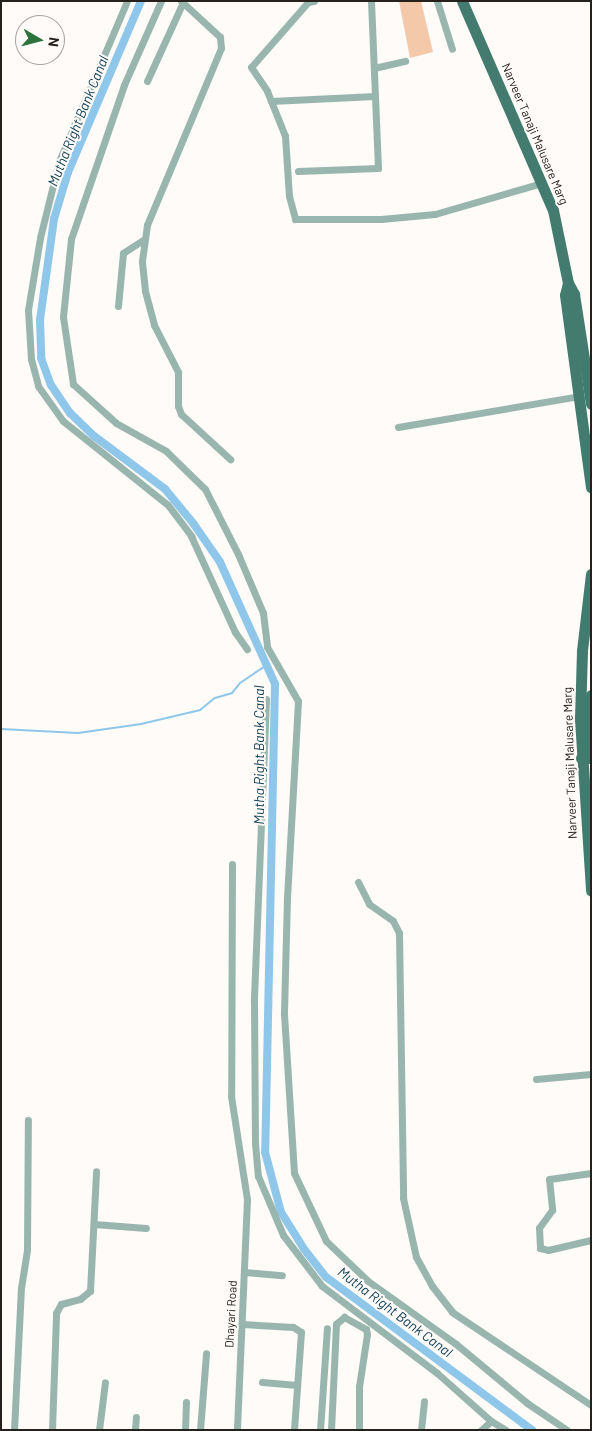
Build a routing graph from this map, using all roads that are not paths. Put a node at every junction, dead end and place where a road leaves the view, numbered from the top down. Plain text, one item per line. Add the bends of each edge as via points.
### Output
1 (127, 1) edge
2 (161, 1) edge
3 (314, 1) edge
4 (371, 1) edge
5 (437, 1) edge
6 (462, 1) edge
7 (182, 2) edge
8 (308, 2) edge
9 (452, 49) dead end
10 (405, 61) dead end
11 (374, 68) junction
12 (147, 81) dead end
13 (375, 96) junction
14 (271, 101) junction
15 (298, 171) dead end
16 (542, 183) junction
17 (143, 240) junction
18 (568, 283) junction
19 (118, 306) dead end
20 (580, 396) junction
21 (591, 404) edge
22 (398, 428) dead end
23 (230, 459) dead end
24 (591, 486) edge
25 (591, 574) edge
26 (247, 649) dead end
27 (591, 695) edge
28 (266, 699) dead end
29 (591, 700) edge
30 (586, 758) edge
31 (232, 864) dead end
32 (358, 882) dead end
33 (591, 891) edge
34 (591, 1074) edge
35 (536, 1079) dead end
36 (28, 1120) dead end
37 (96, 1171) dead end
38 (591, 1174) edge
39 (94, 1224) junction
40 (146, 1228) dead end
41 (591, 1240) edge
42 (244, 1272) junction
43 (282, 1275) dead end
44 (242, 1324) junction
45 (327, 1328) dead end
46 (206, 1353) dead end
47 (105, 1382) dead end
48 (262, 1382) dead end
49 (297, 1385) junction
50 (424, 1401) dead end
51 (186, 1402) dead end
52 (591, 1404) edge
53 (136, 1417) dead end
54 (491, 1420) junction
55 (14, 1430) edge
56 (52, 1430) edge
57 (99, 1430) edge
58 (136, 1430) edge
59 (185, 1430) edge
60 (200, 1430) edge
61 (237, 1430) edge
62 (294, 1430) edge
63 (320, 1430) edge
64 (331, 1430) edge
65 (359, 1430) edge
66 (421, 1430) edge
67 (481, 1430) edge
68 (506, 1430) edge
69 (567, 1430) edge

1 - 26 street via 59,161 40,238 28,310 31,359 38,386 63,421 168,505 191,536 235,632
2 - 69 street via 124,85 72,239 64,316 73,384 116,423 166,451 205,489 263,613 267,647 279,674 295,691 298,702 287,887 284,1014 294,1173 326,1241 368,1281 456,1344 527,1404
3 - 8 street
4 - 11 street
5 - 9 street
6 - 16 main road, Narveer Tanaji Malusare Marg
7 - 12 street
7 - 17 street via 220,37 221,48
8 - 14 street via 251,67
10 - 11 street
11 - 13 street
13 - 14 street
13 - 15 street via 378,168
14 - 16 street via 285,136 289,196 295,219 381,219 435,214
16 - 18 main road, Narveer Tanaji Malusare Marg via 555,217
17 - 19 street via 123,253
17 - 23 street via 145,291 154,325 178,372 178,406 187,421
18 - 20 main road, Narveer Tanaji Malusare Marg via 565,295
18 - 21 main road, Narveer Tanaji Malusare Marg via 574,294
20 - 22 street
20 - 24 main road, Narveer Tanaji Malusare Marg
25 - 30 main road, Narveer Tanaji Malusare Marg via 580,685
27 - 29 main road, Narveer Tanaji Malusare Marg
28 - 54 street via 254,1002 258,1176 282,1234 322,1286 437,1373
29 - 30 main road, Narveer Tanaji Malusare Marg
30 - 33 main road, Narveer Tanaji Malusare Marg
31 - 42 street, Dhayari Road via 231,1096 247,1199
32 - 52 street via 369,904 393,921 400,933 403,1198 416,1258 452,1312
34 - 35 street
36 - 55 street via 27,1249 21,1288
37 - 39 street
38 - 41 street via 549,1179 552,1210 539,1228 540,1248 548,1250
39 - 40 street
39 - 56 street via 90,1291 80,1300 61,1304 56,1313
42 - 43 street
42 - 44 street, Dhayari Road
44 - 49 street via 299,1330
44 - 61 street, Dhayari Road
45 - 63 street
46 - 60 street
47 - 57 street
48 - 49 street
49 - 62 street
50 - 66 street
51 - 59 street
53 - 58 street
54 - 67 street
54 - 68 street
64 - 65 street via 336,1324 344,1317 366,1329 367,1334 359,1387

